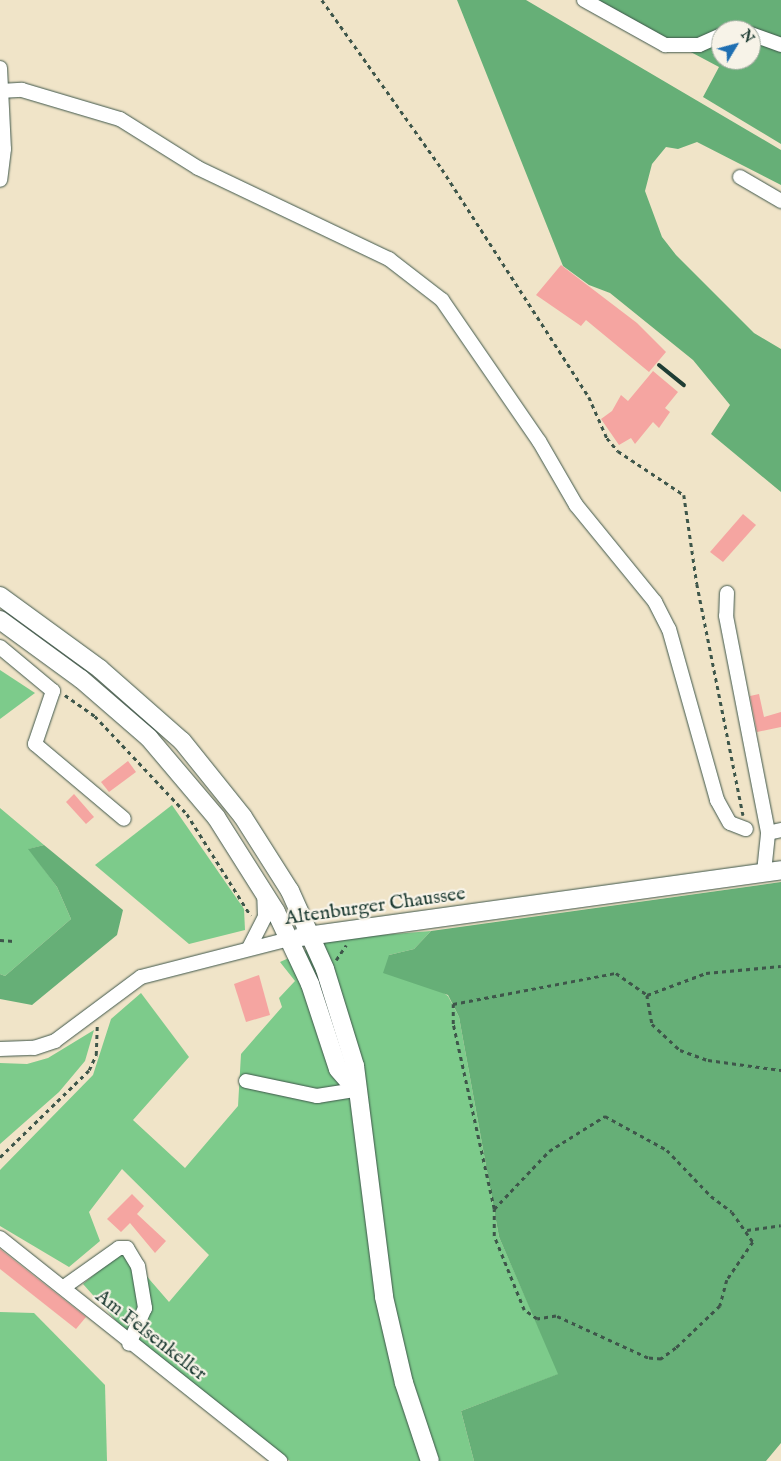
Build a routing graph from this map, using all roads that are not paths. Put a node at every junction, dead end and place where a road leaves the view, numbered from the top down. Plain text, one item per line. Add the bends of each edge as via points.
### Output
1 (584, 0) edge
2 (761, 38) edge
3 (711, 40) edge
4 (781, 45) edge
5 (0, 68) edge
6 (1, 90) edge
7 (740, 177) dead end
8 (0, 180) edge
9 (781, 200) edge
10 (727, 592) dead end
11 (0, 596) edge
12 (0, 620) edge
13 (0, 647) edge
14 (124, 819) dead end
15 (746, 829) road end
16 (775, 832) edge
17 (773, 871) edge
18 (264, 890) junction
19 (310, 935) junction
20 (289, 939) junction
21 (249, 948) junction
22 (0, 1049) edge
23 (246, 1081) dead end
24 (356, 1090) junction
25 (0, 1238) edge
26 (64, 1287) junction
27 (129, 1344) junction
28 (280, 1461) edge
29 (430, 1461) edge

1 - 3 street via 665,45 699,45
2 - 4 street
5 - 6 street
6 - 8 street
6 - 15 street via 22,90 120,119 198,168 389,259 442,300 539,441 576,505 655,602 669,629 717,800 730,823
7 - 9 street
10 - 16 street via 726,616
11 - 19 main road via 100,669 182,741 262,844
12 - 18 main road via 74,674 149,738 216,817
13 - 14 street via 46,681 54,695 35,744
16 - 17 street
17 - 19 main road, Altenburger Chaussee
18 - 20 main road
18 - 21 street via 263,923
19 - 20 main road, Altenburger Chaussee
19 - 24 main road via 342,1015 355,1066
20 - 21 street, Altenburger Chaussee
20 - 24 main road via 316,1001 338,1070
21 - 22 street, Altenburger Chaussee via 141,977 46,1045
23 - 24 street via 317,1096
24 - 29 main road via 388,1312
25 - 26 street, Am Felsenkeller
26 - 27 street, Am Felsenkeller
26 - 27 street via 119,1248 128,1248 138,1266 145,1308
27 - 28 street, Am Felsenkeller

